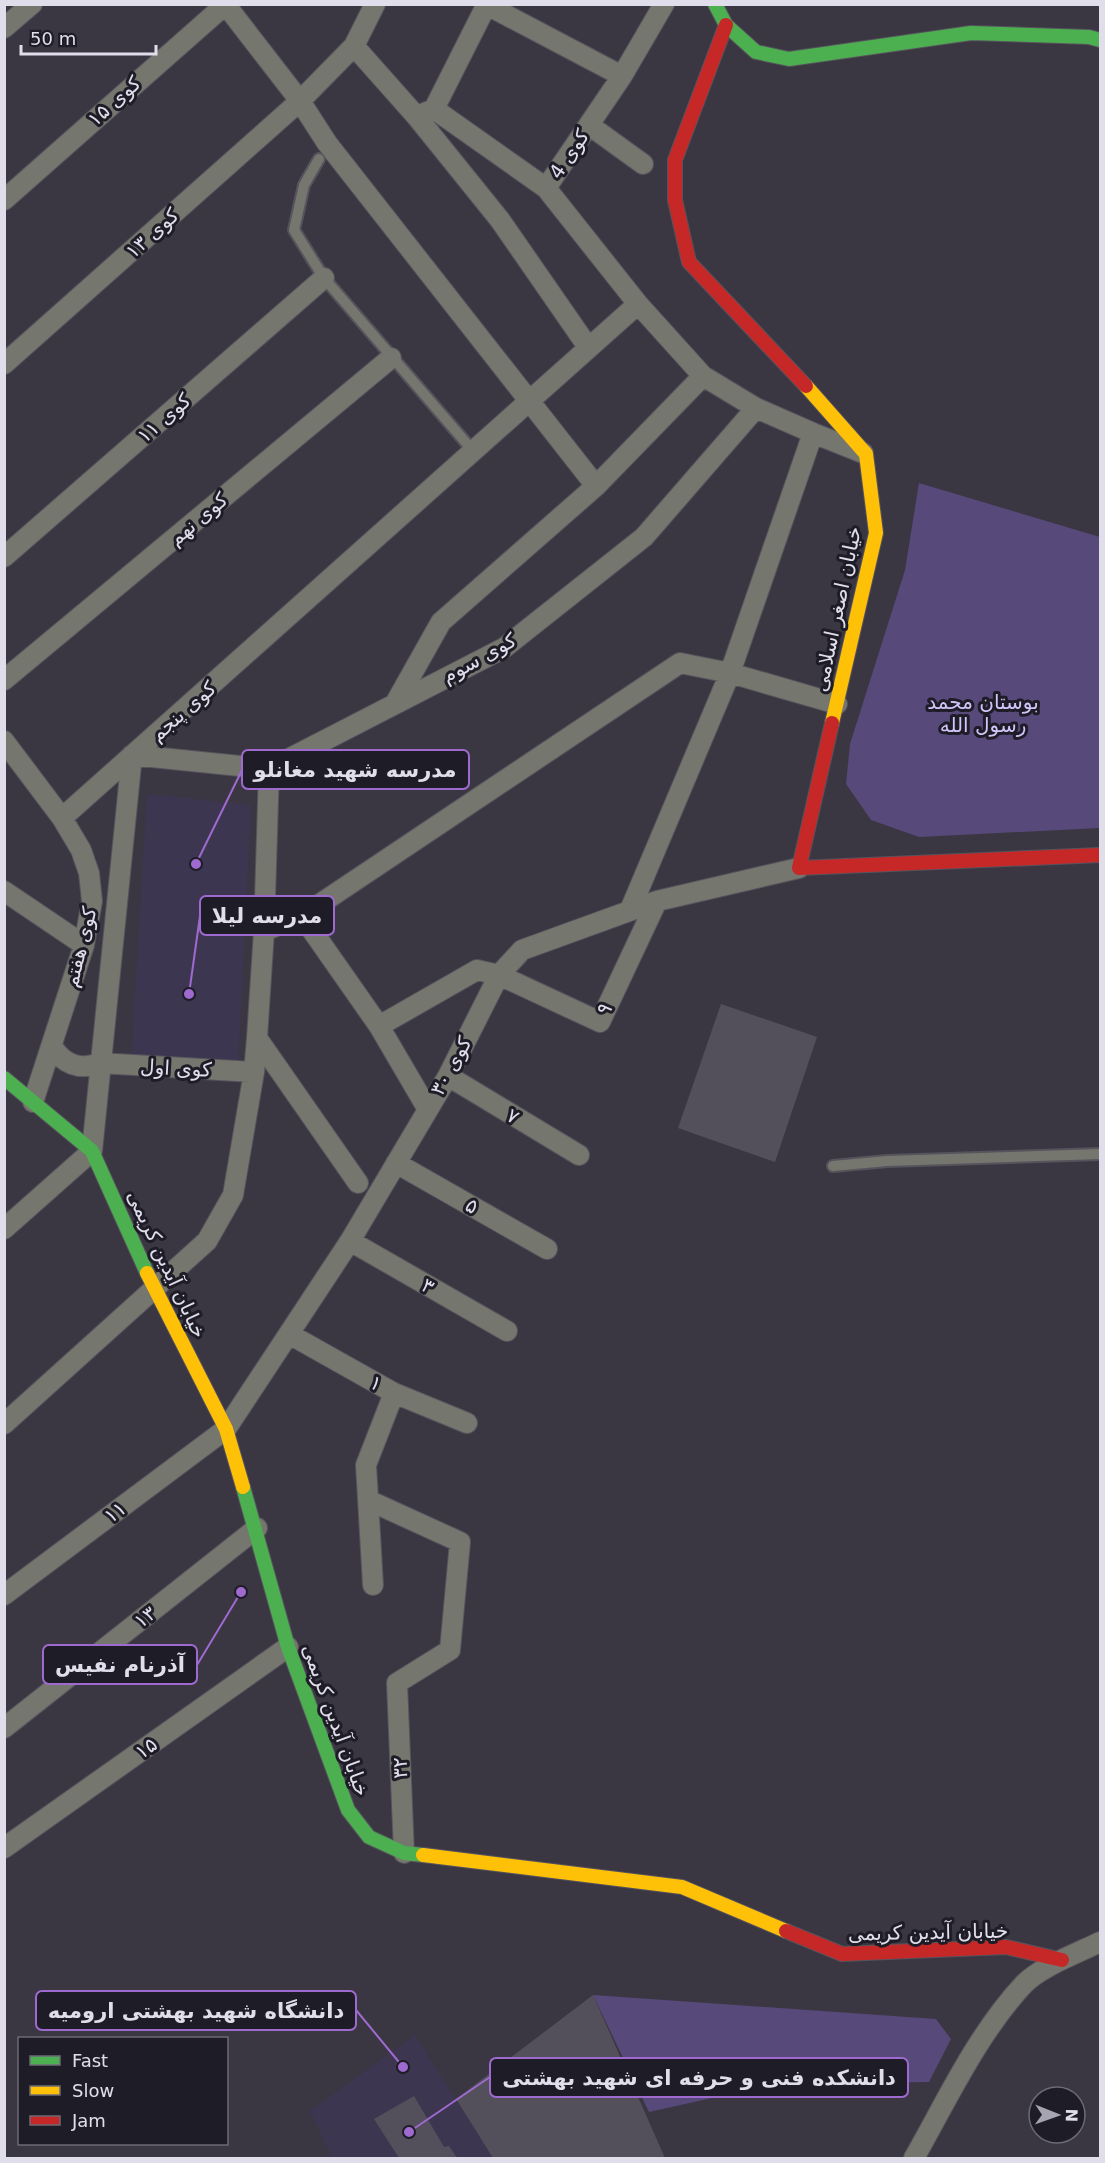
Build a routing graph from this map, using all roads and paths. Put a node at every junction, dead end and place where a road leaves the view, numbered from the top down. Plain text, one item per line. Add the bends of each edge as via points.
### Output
1 (33, 4) edge
2 (375, 4) edge
3 (664, 4) edge
4 (715, 4) edge
5 (226, 5) edge
6 (487, 5) edge
7 (726, 25) junction
8 (4, 28) edge
9 (1101, 40) edge
10 (354, 46) junction
11 (622, 76) junction
12 (300, 101) junction
13 (425, 113) junction
14 (589, 125) junction
15 (319, 159) dead end
16 (643, 164) dead end
17 (546, 188) junction
18 (4, 200) edge
19 (324, 278) junction
20 (638, 304) junction
21 (588, 347) junction
22 (391, 358) junction
23 (4, 364) edge
24 (703, 376) junction
25 (530, 401) junction
26 (756, 408) junction
27 (813, 433) junction
28 (474, 452) junction
29 (866, 454) junction
30 (596, 486) junction
31 (4, 557) edge
32 (730, 673) junction
33 (4, 680) edge
34 (396, 702) junction
35 (837, 704) junction
36 (4, 741) edge
37 (132, 755) junction
38 (269, 770) junction
39 (88, 795) junction
40 (126, 812) junction
41 (62, 818) junction
42 (1101, 855) edge
43 (799, 868) junction
44 (4, 891) edge
45 (657, 901) junction
46 (630, 910) junction
47 (302, 916) junction
48 (264, 931) junction
49 (84, 945) junction
50 (499, 975) junction
51 (379, 1026) junction
52 (257, 1038) junction
53 (52, 1046) junction
54 (99, 1064) junction
55 (254, 1072) junction
56 (448, 1076) junction
57 (4, 1078) edge
58 (33, 1102) junction
59 (427, 1108) junction
60 (92, 1151) junction
61 (1101, 1154) edge
62 (579, 1155) dead end
63 (396, 1163) junction
64 (833, 1166) dead end
65 (358, 1183) dead end
66 (4, 1229) edge
67 (350, 1241) junction
68 (547, 1249) dead end
69 (154, 1289) junction
70 (507, 1331) dead end
71 (289, 1335) junction
72 (394, 1393) junction
73 (467, 1423) dead end
74 (4, 1424) edge
75 (226, 1429) junction
76 (368, 1500) junction
77 (256, 1528) junction
78 (373, 1585) dead end
79 (4, 1595) edge
80 (288, 1647) junction
81 (4, 1728) edge
82 (4, 1848) edge
83 (404, 1853) junction
84 (1101, 1942) edge
85 (1062, 1960) junction
86 (914, 2158) edge

1 - 8 street
2 - 10 street, کوی ۱۳
3 - 11 street, کوی 4
4 - 7 street
5 - 12 street
5 - 18 street, کوی ۱۵
6 - 11 street
6 - 13 street
7 - 9 street via 756,52 789,59 971,33
7 - 29 street via 675,160 675,200 689,262
10 - 12 street, کوی ۱۳
10 - 13 street
11 - 14 street, کوی 4
12 - 23 street, کوی ۱۳
12 - 25 street via 327,143
13 - 17 street, کوی 4
13 - 21 street
14 - 16 street
14 - 17 street, کوی 4
15 - 19 lane via 304,185 294,230
17 - 20 street
19 - 22 lane
19 - 31 street, کوی ۱۱
20 - 21 street, کوی پنجم
20 - 24 street
21 - 25 street, کوی پنجم
22 - 28 lane
22 - 33 street, کوی نهم
24 - 26 street
24 - 30 street
25 - 28 street, کوی پنجم
25 - 30 street
26 - 27 street
26 - 34 street, کوی سوم via 644,537 504,648
27 - 29 street
27 - 32 street
28 - 37 street, کوی پنجم
29 - 35 street, خیابان اصغر اسلامی via 876,532
30 - 34 street via 441,622
32 - 35 street
32 - 46 street
32 - 47 street via 680,663
34 - 38 street, کوی سوم
35 - 43 street, خیابان اصغر اسلامی
36 - 41 street, کوی هفتم
37 - 38 street
37 - 39 street
37 - 40 street, کوی پنجم
38 - 48 street
39 - 40 street via 100,791 112,794 123,801
39 - 41 street
40 - 54 street, کوی پنجم
41 - 49 street, کوی هفتم via 89,873 92,901
42 - 43 street
43 - 45 street, کوی ۳۰
44 - 49 street
45 - 46 street, کوی ۳۰
45 - 50 street, ۹ via 600,1022
46 - 50 street, کوی ۳۰ via 522,950
47 - 48 street
47 - 51 street
48 - 52 street
49 - 53 street, کوی هفتم
50 - 51 street via 477,970
50 - 56 street, کوی ۳۰
51 - 59 street
52 - 55 street
52 - 65 street
53 - 54 street, کوی اول via 64,1061 73,1065
53 - 58 street, کوی هفتم
54 - 55 street, کوی اول
54 - 60 street, کوی پنجم
55 - 69 street via 233,1195 207,1241
56 - 59 street, کوی ۳۰
56 - 62 street, ۷
57 - 58 street
58 - 60 street
59 - 63 street, کوی ۳۰
60 - 66 street
60 - 69 street, خیابان آیدین کریمی
61 - 64 lane
63 - 67 street, کوی ۳۰
63 - 68 street, ۵
67 - 70 street, ۳
67 - 71 street, کوی ۳۰
69 - 74 street
69 - 75 street, خیابان آیدین کریمی
71 - 72 street, ۱
71 - 75 street, کوی ۳۰
72 - 73 street, ۱
72 - 76 street via 366,1465
75 - 77 street, خیابان آیدین کریمی
75 - 79 street, ۱۱
76 - 78 street
76 - 83 street, ۳۲ via 460,1542 450,1650 397,1683
77 - 80 street, خیابان آیدین کریمی
77 - 81 street, ۱۳
80 - 82 street, ۱۵
80 - 83 street, خیابان آیدین کریمی via 348,1810 369,1837
83 - 85 street, خیابان آیدین کریمی via 682,1887 842,1954 1006,1947
84 - 85 street
85 - 86 street via 1026,1983 993,2024

